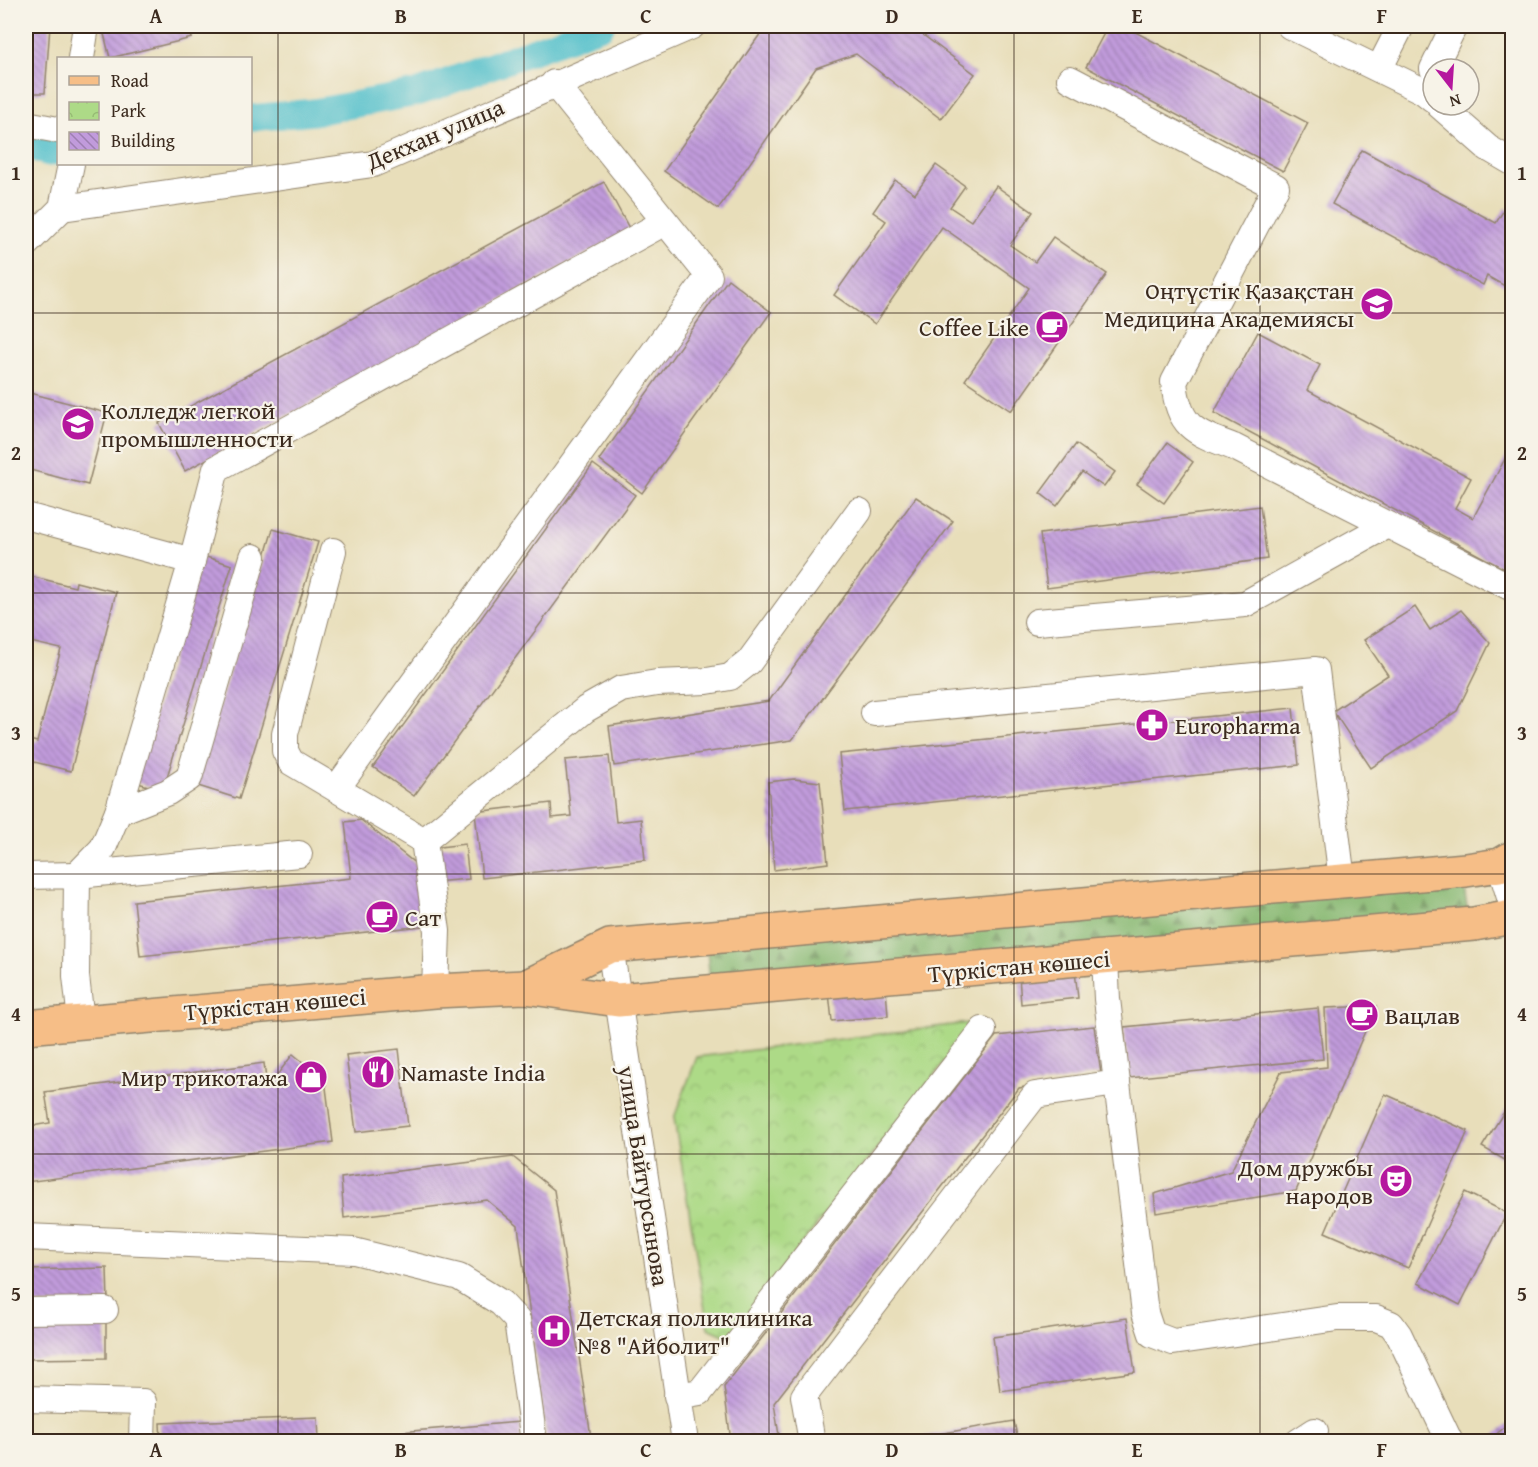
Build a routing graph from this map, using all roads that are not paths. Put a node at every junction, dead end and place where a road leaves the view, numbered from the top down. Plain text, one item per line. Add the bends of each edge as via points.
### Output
1 (86, 26) edge
2 (692, 26) edge
3 (1290, 26) edge
4 (1401, 26) edge
5 (1454, 26) edge
6 (81, 57) edge
7 (1443, 57) edge
8 (1379, 69) junction
9 (1070, 79) dead end
10 (554, 83) junction
11 (1421, 83) edge
12 (1460, 117) edge
13 (26, 124) edge
14 (57, 130) edge
15 (1512, 162) edge
16 (71, 165) edge
17 (62, 208) junction
18 (665, 222) junction
19 (26, 244) edge
20 (859, 511) dead end
21 (26, 516) edge
22 (1387, 525) junction
23 (333, 551) dead end
24 (253, 557) dead end
25 (192, 561) junction
26 (1512, 588) edge
27 (1037, 622) dead end
28 (874, 713) dead end
29 (337, 788) junction
30 (118, 812) junction
31 (424, 841) junction
32 (299, 854) dead end
33 (1506, 861) edge
34 (77, 875) junction
35 (26, 876) edge
36 (1342, 880) junction
37 (1512, 904) edge
38 (1512, 917) edge
39 (610, 946) junction
40 (1106, 958) junction
41 (525, 987) junction
42 (435, 991) junction
43 (618, 1000) junction
44 (81, 1021) junction
45 (26, 1027) edge
46 (983, 1030) dead end
47 (1117, 1083) junction
48 (26, 1237) edge
49 (105, 1310) dead end
50 (26, 1311) edge
51 (677, 1396) junction
52 (26, 1399) edge
53 (142, 1442) edge
54 (534, 1442) edge
55 (685, 1442) edge
56 (812, 1442) edge
57 (1450, 1442) edge

1 - 6 street
2 - 10 street, Декхан улица
3 - 8 street
4 - 8 street
5 - 7 street
8 - 11 street
9 - 22 street via 1276,187 1174,382 1177,407 1195,432 1234,447
10 - 17 street, Декхан улица via 373,164
10 - 18 street
12 - 15 street via 1488,148
13 - 14 street
16 - 17 street
17 - 19 street
18 - 25 street via 216,469
18 - 29 street via 709,276
20 - 31 street via 749,662 730,677 621,689 586,709
21 - 25 street
22 - 26 street
22 - 27 street via 1245,604
23 - 29 street via 285,734 285,751 291,762
24 - 30 street via 189,778 168,792
25 - 30 street
28 - 36 street via 1316,670
29 - 31 street
30 - 34 street via 103,848
31 - 42 street via 437,931
32 - 34 street
33 - 36 main road, Түркістан көшесі via 1466,870
33 - 37 street
34 - 35 street
34 - 44 street via 76,976
36 - 39 main road, Түркістан көшесі
38 - 40 main road, Түркістан көшесі via 1474,924
39 - 41 main road, Түркістан көшесі
39 - 43 street, улица Байтурсынова
40 - 43 main road, Түркістан көшесі
40 - 47 street
41 - 42 main road, Түркістан көшесі
41 - 43 main road, Түркістан көшесі
42 - 44 main road, Түркістан көшесі
43 - 51 street, улица Байтурсынова
44 - 45 main road, Түркістан көшесі
46 - 51 street via 700,1392
47 - 56 street via 1035,1095 804,1396
47 - 57 street via 1145,1313 1152,1334 1173,1342 1337,1318 1376,1318 1390,1324 1399,1335
48 - 54 street via 354,1251 459,1276 501,1304 517,1320
49 - 50 street
51 - 55 street, улица Байтурсынова
52 - 53 street via 143,1402

